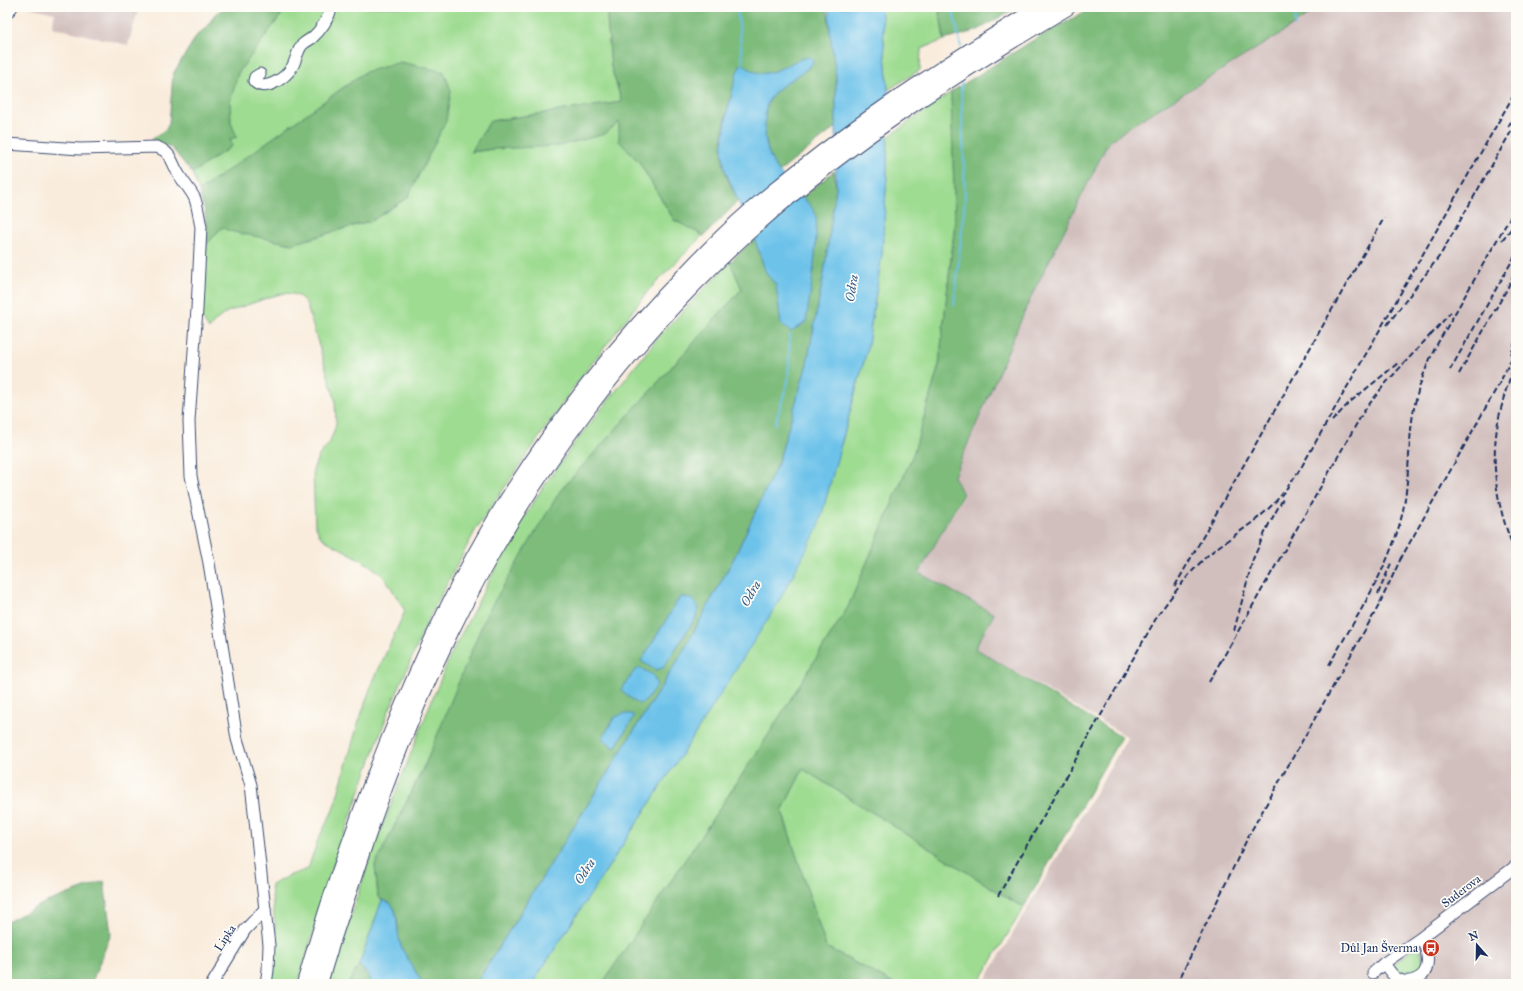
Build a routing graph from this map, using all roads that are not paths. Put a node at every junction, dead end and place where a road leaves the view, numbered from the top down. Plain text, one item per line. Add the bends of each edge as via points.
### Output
1 (12, 7) edge
2 (332, 7) edge
3 (1041, 7) edge
4 (1067, 7) edge
5 (7, 12) edge
6 (260, 74) dead end
7 (7, 144) edge
8 (718, 251) junction
9 (1516, 866) edge
10 (265, 909) junction
11 (1422, 937) junction
12 (1384, 963) junction
13 (1373, 973) dead end
14 (212, 984) edge
15 (266, 984) edge
16 (305, 984) edge
17 (319, 984) edge

1 - 5 street
2 - 6 street via 322,28 302,45 291,69 275,83 268,85 261,86 254,81
3 - 8 highway via 936,72 866,120 749,213
4 - 8 highway via 891,118
7 - 10 street via 80,149 157,147 165,150 173,160 177,173 194,198 201,227 189,421 191,476 209,563 237,739 251,785
8 - 16 highway via 659,302 609,359 540,451 505,504 473,560 409,691 376,773 349,845
8 - 17 highway via 586,410 547,464 485,566 451,631 387,779
9 - 11 street, Suderova
10 - 14 street, Lipka via 246,930
10 - 15 street via 269,945
11 - 12 street, Suderova
11 - 12 street via 1428,964 1419,978 1400,980
12 - 13 street, Suderova

